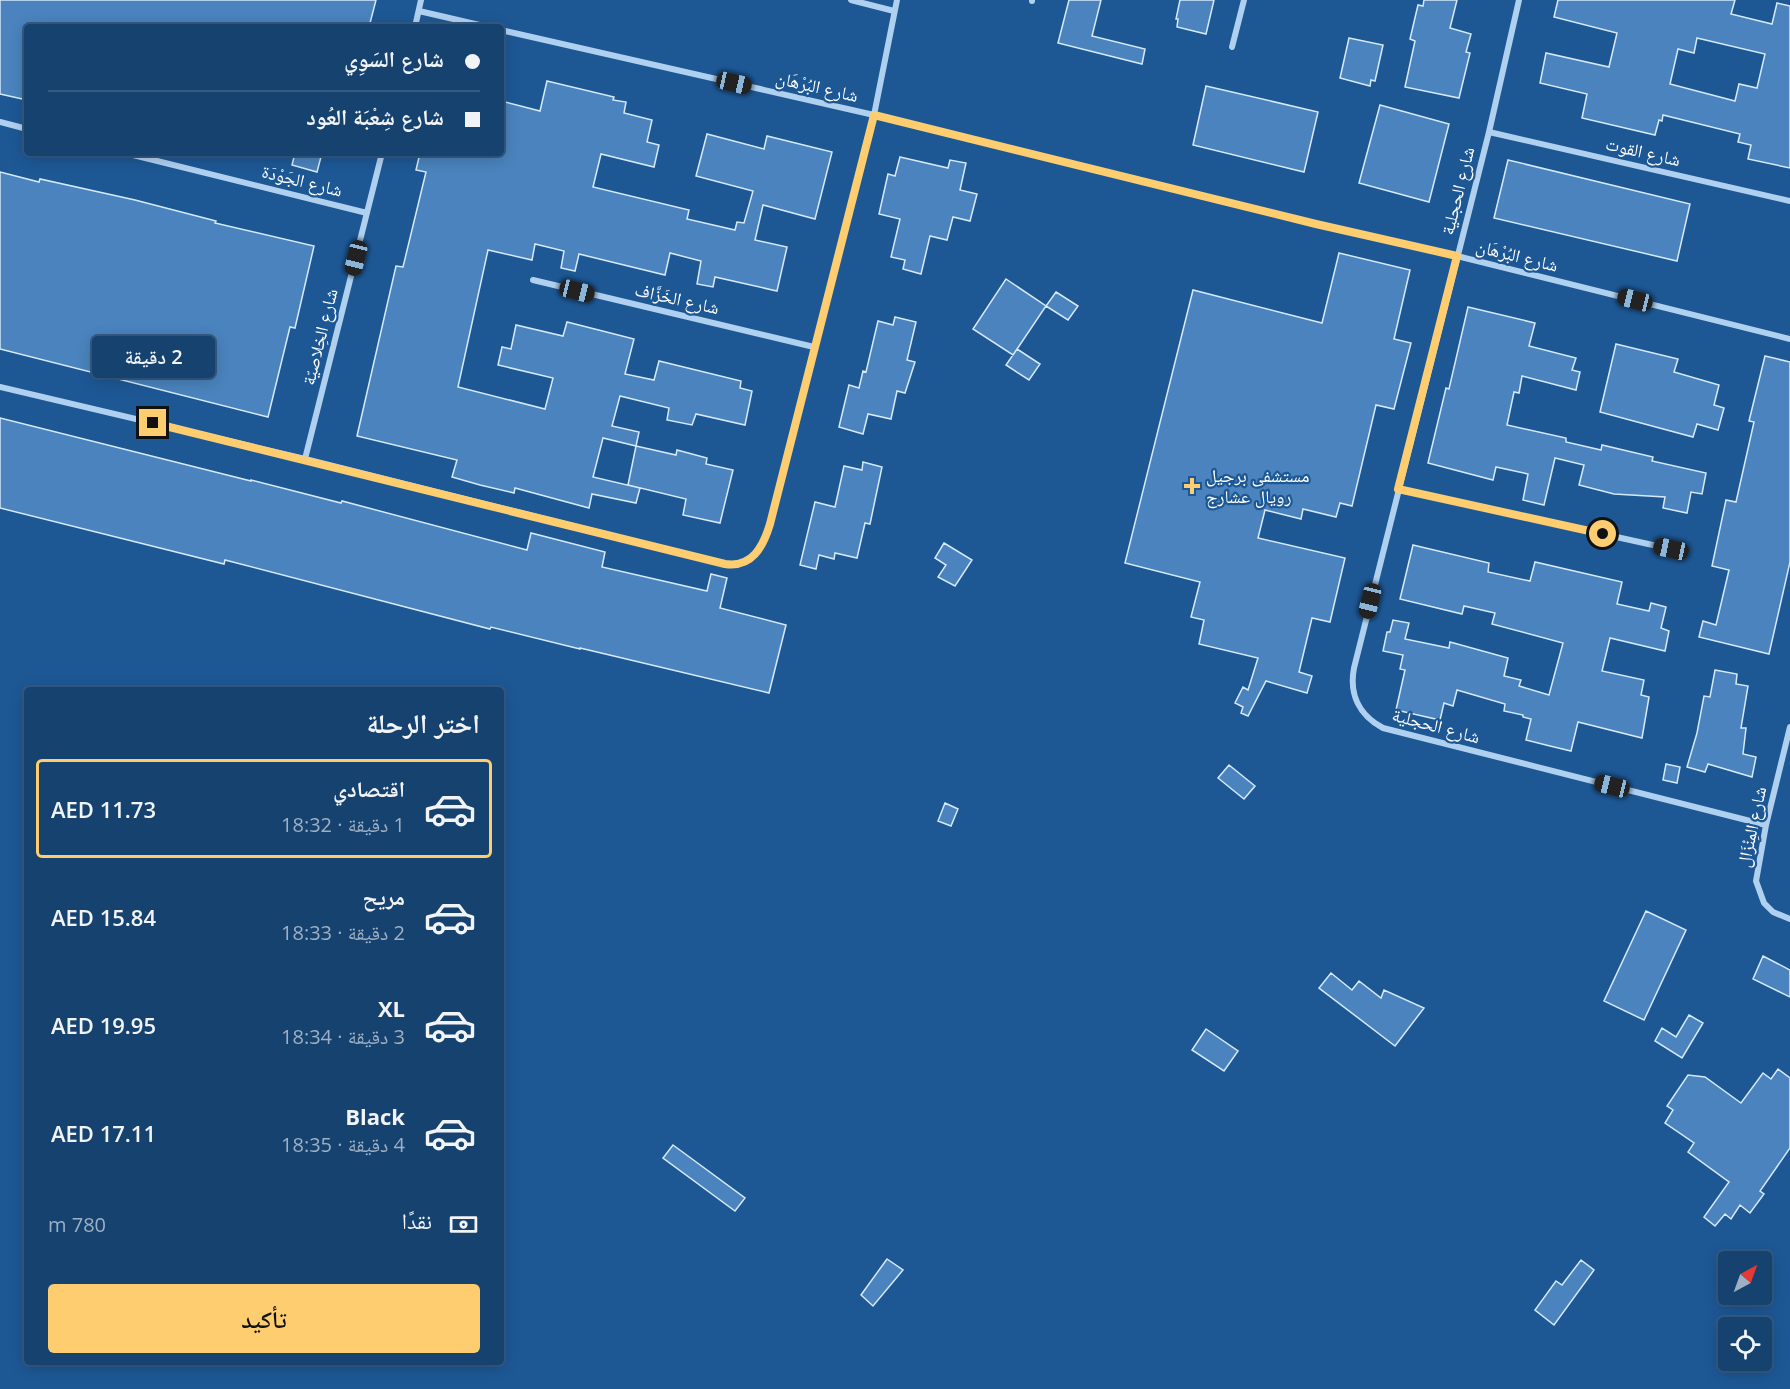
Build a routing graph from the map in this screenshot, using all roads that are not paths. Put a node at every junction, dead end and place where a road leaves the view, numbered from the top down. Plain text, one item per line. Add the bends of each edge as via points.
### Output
1 (421, 0) edge
2 (851, 0) edge
3 (897, 0) edge
4 (1244, 0) edge
5 (1519, 0) edge
6 (419, 11) junction
7 (894, 11) junction
8 (416, 24) edge
9 (475, 24) edge
10 (504, 31) edge
11 (1232, 47) dead end
12 (874, 115) junction
13 (0, 122) edge
14 (24, 128) edge
15 (1489, 132) junction
16 (137, 156) edge
17 (381, 156) edge
18 (1790, 201) edge
19 (367, 213) junction
20 (1457, 256) junction
21 (533, 280) dead end
22 (1790, 339) edge
23 (814, 347) junction
24 (0, 387) edge
25 (305, 459) junction
26 (1398, 489) junction
27 (1671, 549) dead end
28 (1790, 727) edge
29 (1766, 825) junction
30 (1790, 919) edge

1 - 6 street
2 - 7 street
3 - 7 street
4 - 11 street
5 - 15 street, شارع الحجلية
6 - 8 street
6 - 9 street
7 - 12 street
10 - 12 street, شارع البُرْهَان
12 - 20 street, شارع البُرْهَان
12 - 23 street
13 - 14 street
15 - 18 street, شارع القوت
15 - 20 street, شارع الحجلية
16 - 19 street, شارع الجَوْدَة
17 - 19 street, شارع الخِلاصيّة
19 - 25 street, شارع الخِلاصيّة
20 - 22 street, شارع البُرْهَان
20 - 26 street, شارع الحجلية
21 - 23 street, شارع الخَزَّاف
23 - 25 street via 767,533 754,557 740,564 725,564
24 - 25 street
26 - 27 street
26 - 29 street, شارع الحجلية via 1352,678 1355,699 1365,716 1383,728
28 - 29 street, شارع المِنْزَال
29 - 30 street, شارع المِنْزَال via 1757,868 1759,893 1773,912

